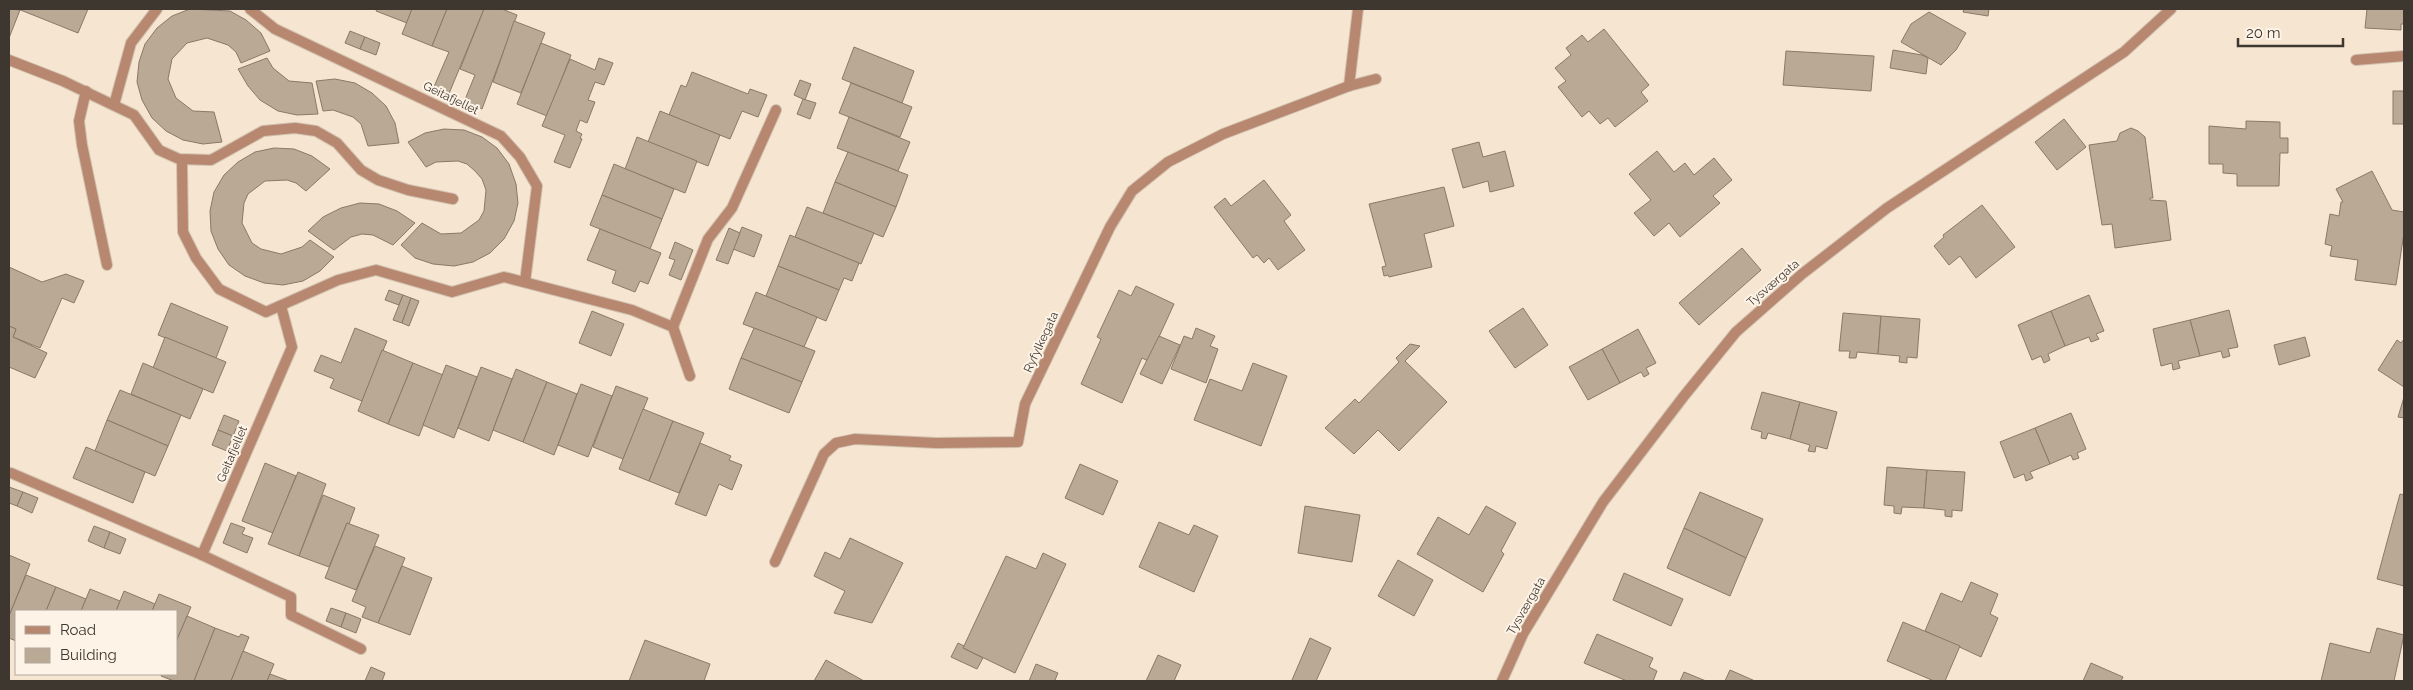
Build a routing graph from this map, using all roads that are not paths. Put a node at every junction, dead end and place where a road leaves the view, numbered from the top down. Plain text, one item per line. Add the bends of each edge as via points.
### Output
1 (157, 9) edge
2 (250, 9) edge
3 (1358, 9) edge
4 (2171, 9) edge
5 (2404, 56) edge
6 (9, 60) edge
7 (2356, 60) dead end
8 (1376, 79) dead end
9 (1349, 86) junction
10 (86, 92) junction
11 (114, 105) junction
12 (776, 110) dead end
13 (182, 160) junction
14 (453, 199) dead end
15 (107, 265) dead end
16 (525, 282) junction
17 (281, 306) junction
18 (673, 327) junction
19 (690, 376) dead end
20 (11, 473) dead end
21 (202, 555) junction
22 (774, 562) dead end
23 (361, 649) dead end
24 (1502, 681) edge

1 - 11 street via 131,43
2 - 16 street, Geitafjellet via 275,29 501,136 520,157 538,186
3 - 9 street
4 - 24 street, Tysværgata via 2124,52 1887,208 1802,274 1736,332 1603,502 1523,634
5 - 7 street
6 - 10 street
8 - 9 street, Ryfylkegata
9 - 22 street, Ryfylkegata via 1223,134 1168,162 1132,191 1110,226 1025,404 1018,442 936,443 855,439 836,443 824,454
10 - 11 street
10 - 15 street via 79,121
11 - 13 street via 134,116 159,150
12 - 18 street via 732,208 708,239
13 - 14 street via 211,160 263,131 295,128 316,131 337,143 361,170 378,180
13 - 17 street via 183,232 196,258 219,289 266,312
16 - 17 street via 504,277 452,292 376,270 338,280
16 - 18 street via 632,310
17 - 21 street, Geitafjellet via 292,347
18 - 19 street
20 - 21 street
21 - 23 street via 291,597 291,615

